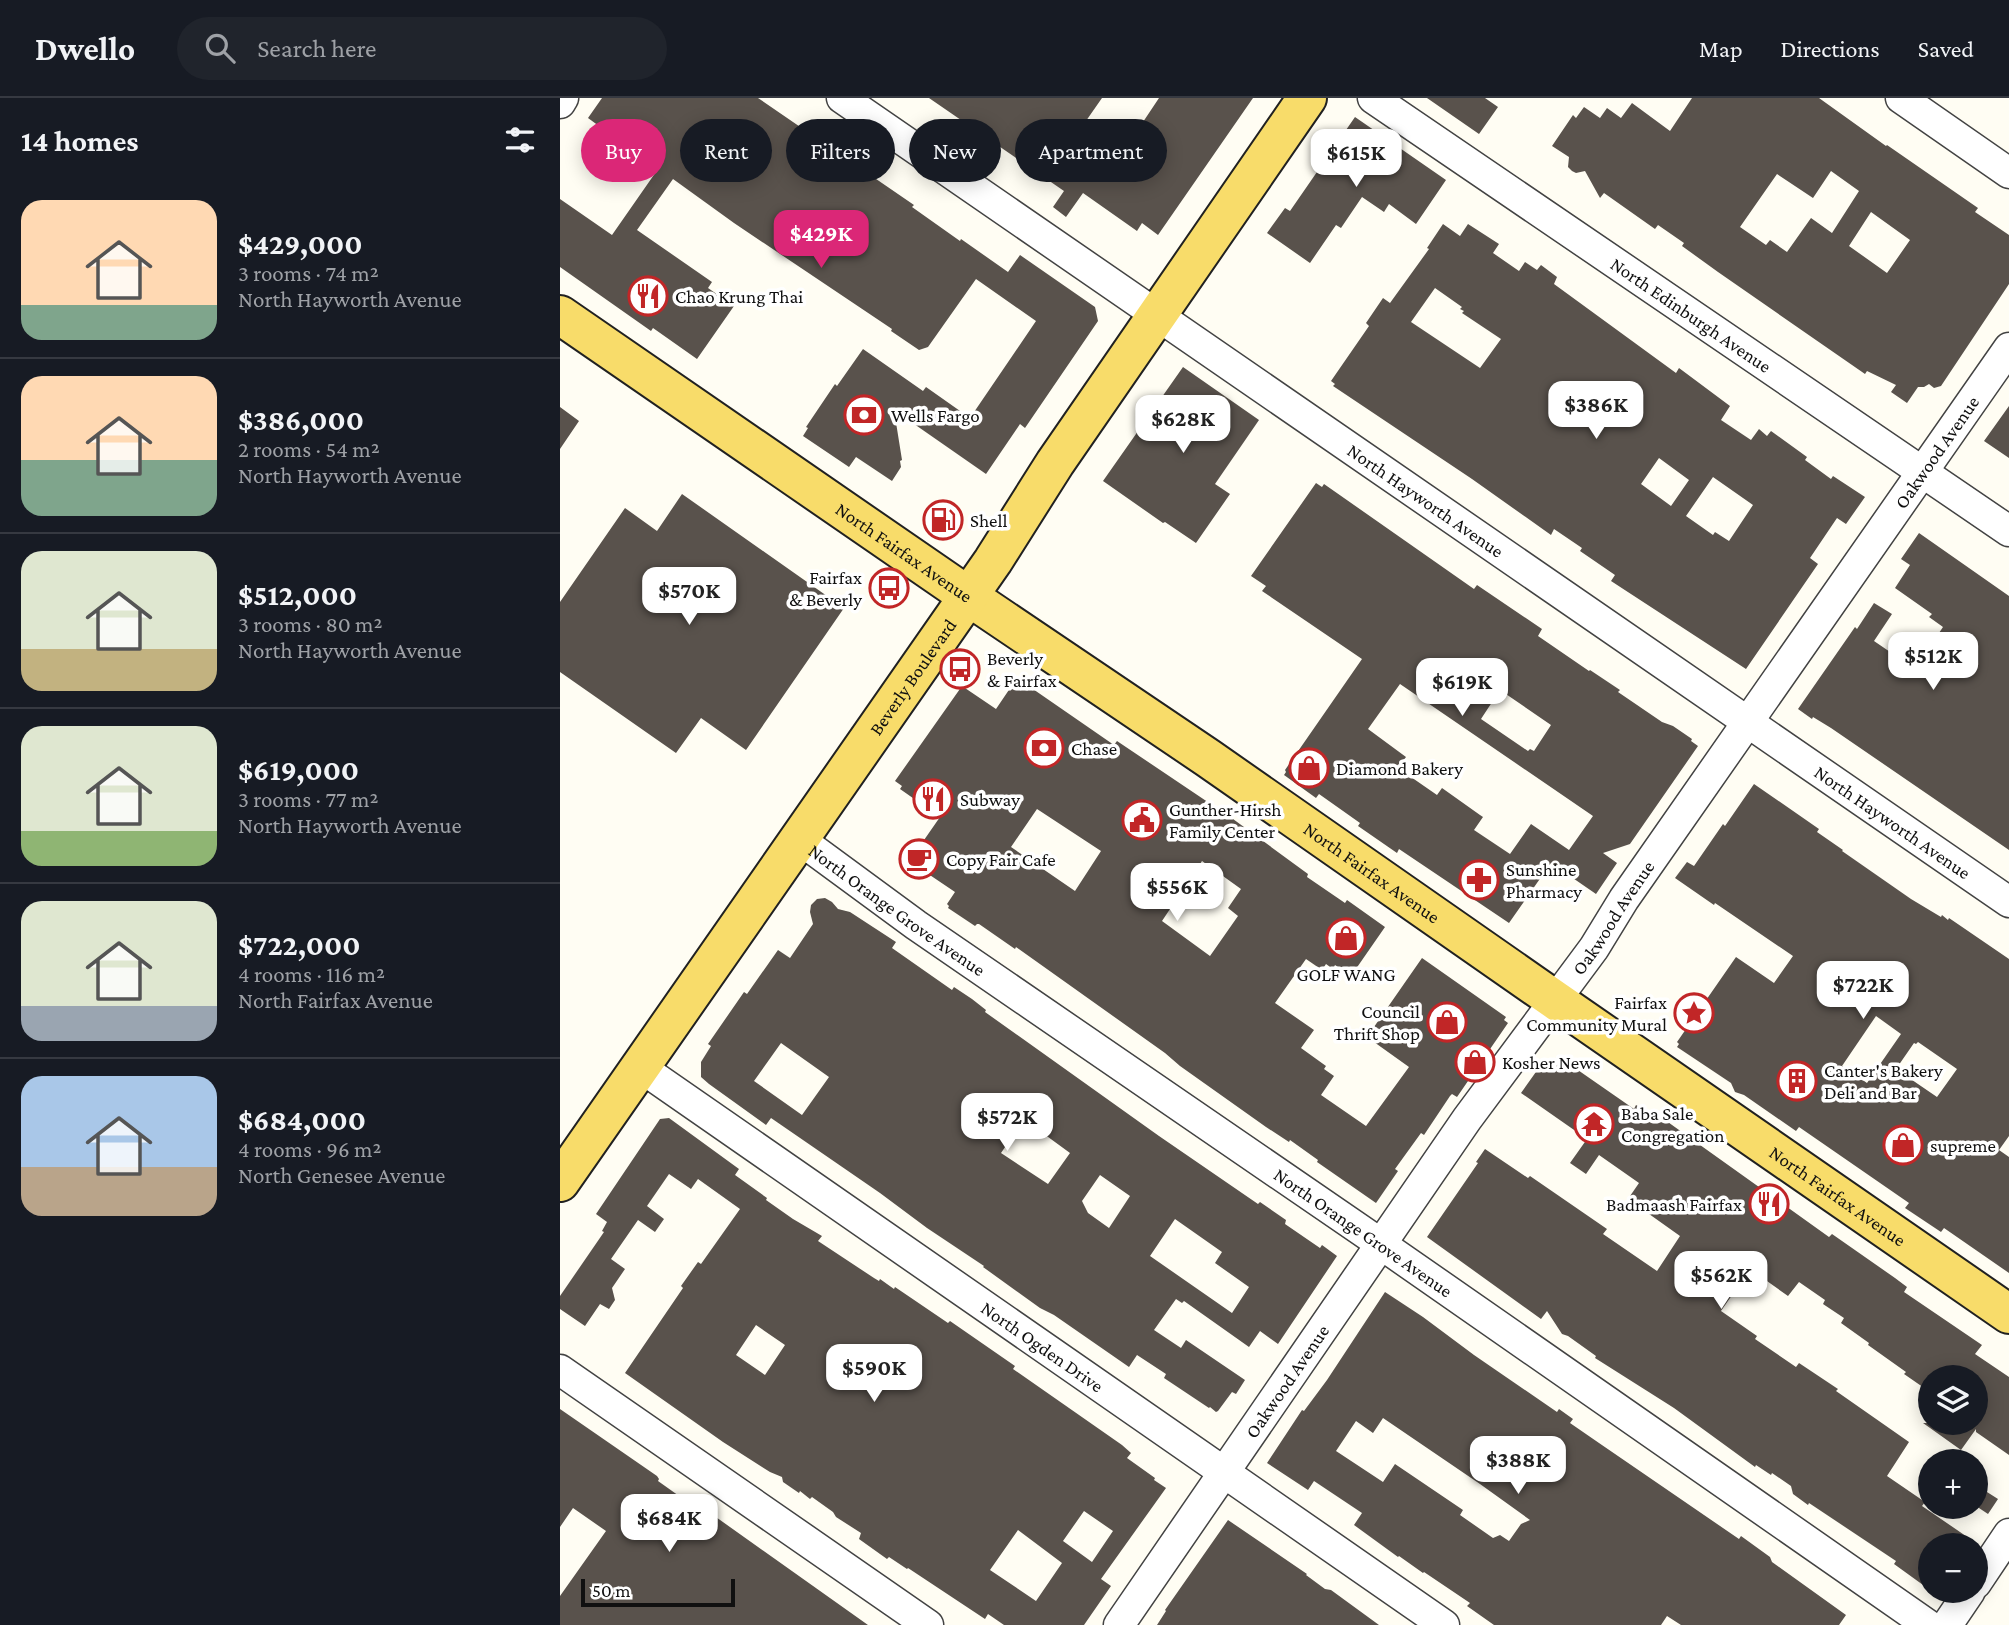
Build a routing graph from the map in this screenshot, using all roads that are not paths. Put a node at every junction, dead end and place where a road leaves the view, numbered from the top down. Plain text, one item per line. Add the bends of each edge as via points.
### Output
1 (563, 98) edge
2 (842, 98) edge
3 (1307, 98) edge
4 (1373, 98) edge
5 (1900, 98) edge
6 (560, 103) edge
7 (2009, 173) edge
8 (560, 315) edge
9 (1156, 315) junction
10 (2009, 348) edge
11 (1924, 472) junction
12 (2009, 531) edge
13 (968, 596) junction
14 (1749, 722) junction
15 (799, 839) junction
16 (2009, 902) edge
17 (1555, 1000) junction
18 (640, 1067) junction
19 (560, 1182) edge
20 (1381, 1245) junction
21 (2009, 1314) edge
22 (560, 1370) edge
23 (1224, 1473) junction
24 (2009, 1534) edge
25 (1988, 1565) edge
26 (1962, 1603) edge
27 (928, 1625) edge
28 (1119, 1625) edge
29 (1444, 1625) edge
30 (1928, 1625) edge
31 (1947, 1625) edge

1 - 6 street
2 - 9 street, North Hayworth Avenue
3 - 9 main road, Beverly Boulevard
4 - 11 street, North Edinburgh Avenue
5 - 7 street
8 - 13 main road, North Fairfax Avenue
9 - 13 main road, Beverly Boulevard
9 - 14 street, North Hayworth Avenue
10 - 11 street, Oakwood Avenue
11 - 12 street, North Edinburgh Avenue
11 - 14 street, Oakwood Avenue
13 - 15 main road, Beverly Boulevard
13 - 17 main road, North Fairfax Avenue
14 - 16 street, North Hayworth Avenue
14 - 17 street, Oakwood Avenue
15 - 18 main road, Beverly Boulevard
15 - 20 street, North Orange Grove Avenue via 916,925
17 - 20 street, Oakwood Avenue
17 - 21 main road, North Fairfax Avenue
18 - 19 main road, Beverly Boulevard
18 - 23 street, North Ogden Drive
20 - 23 street, Oakwood Avenue
20 - 30 street, North Orange Grove Avenue
22 - 27 street
23 - 28 street, Oakwood Avenue
23 - 29 street, North Ogden Drive
24 - 25 street
26 - 31 street

